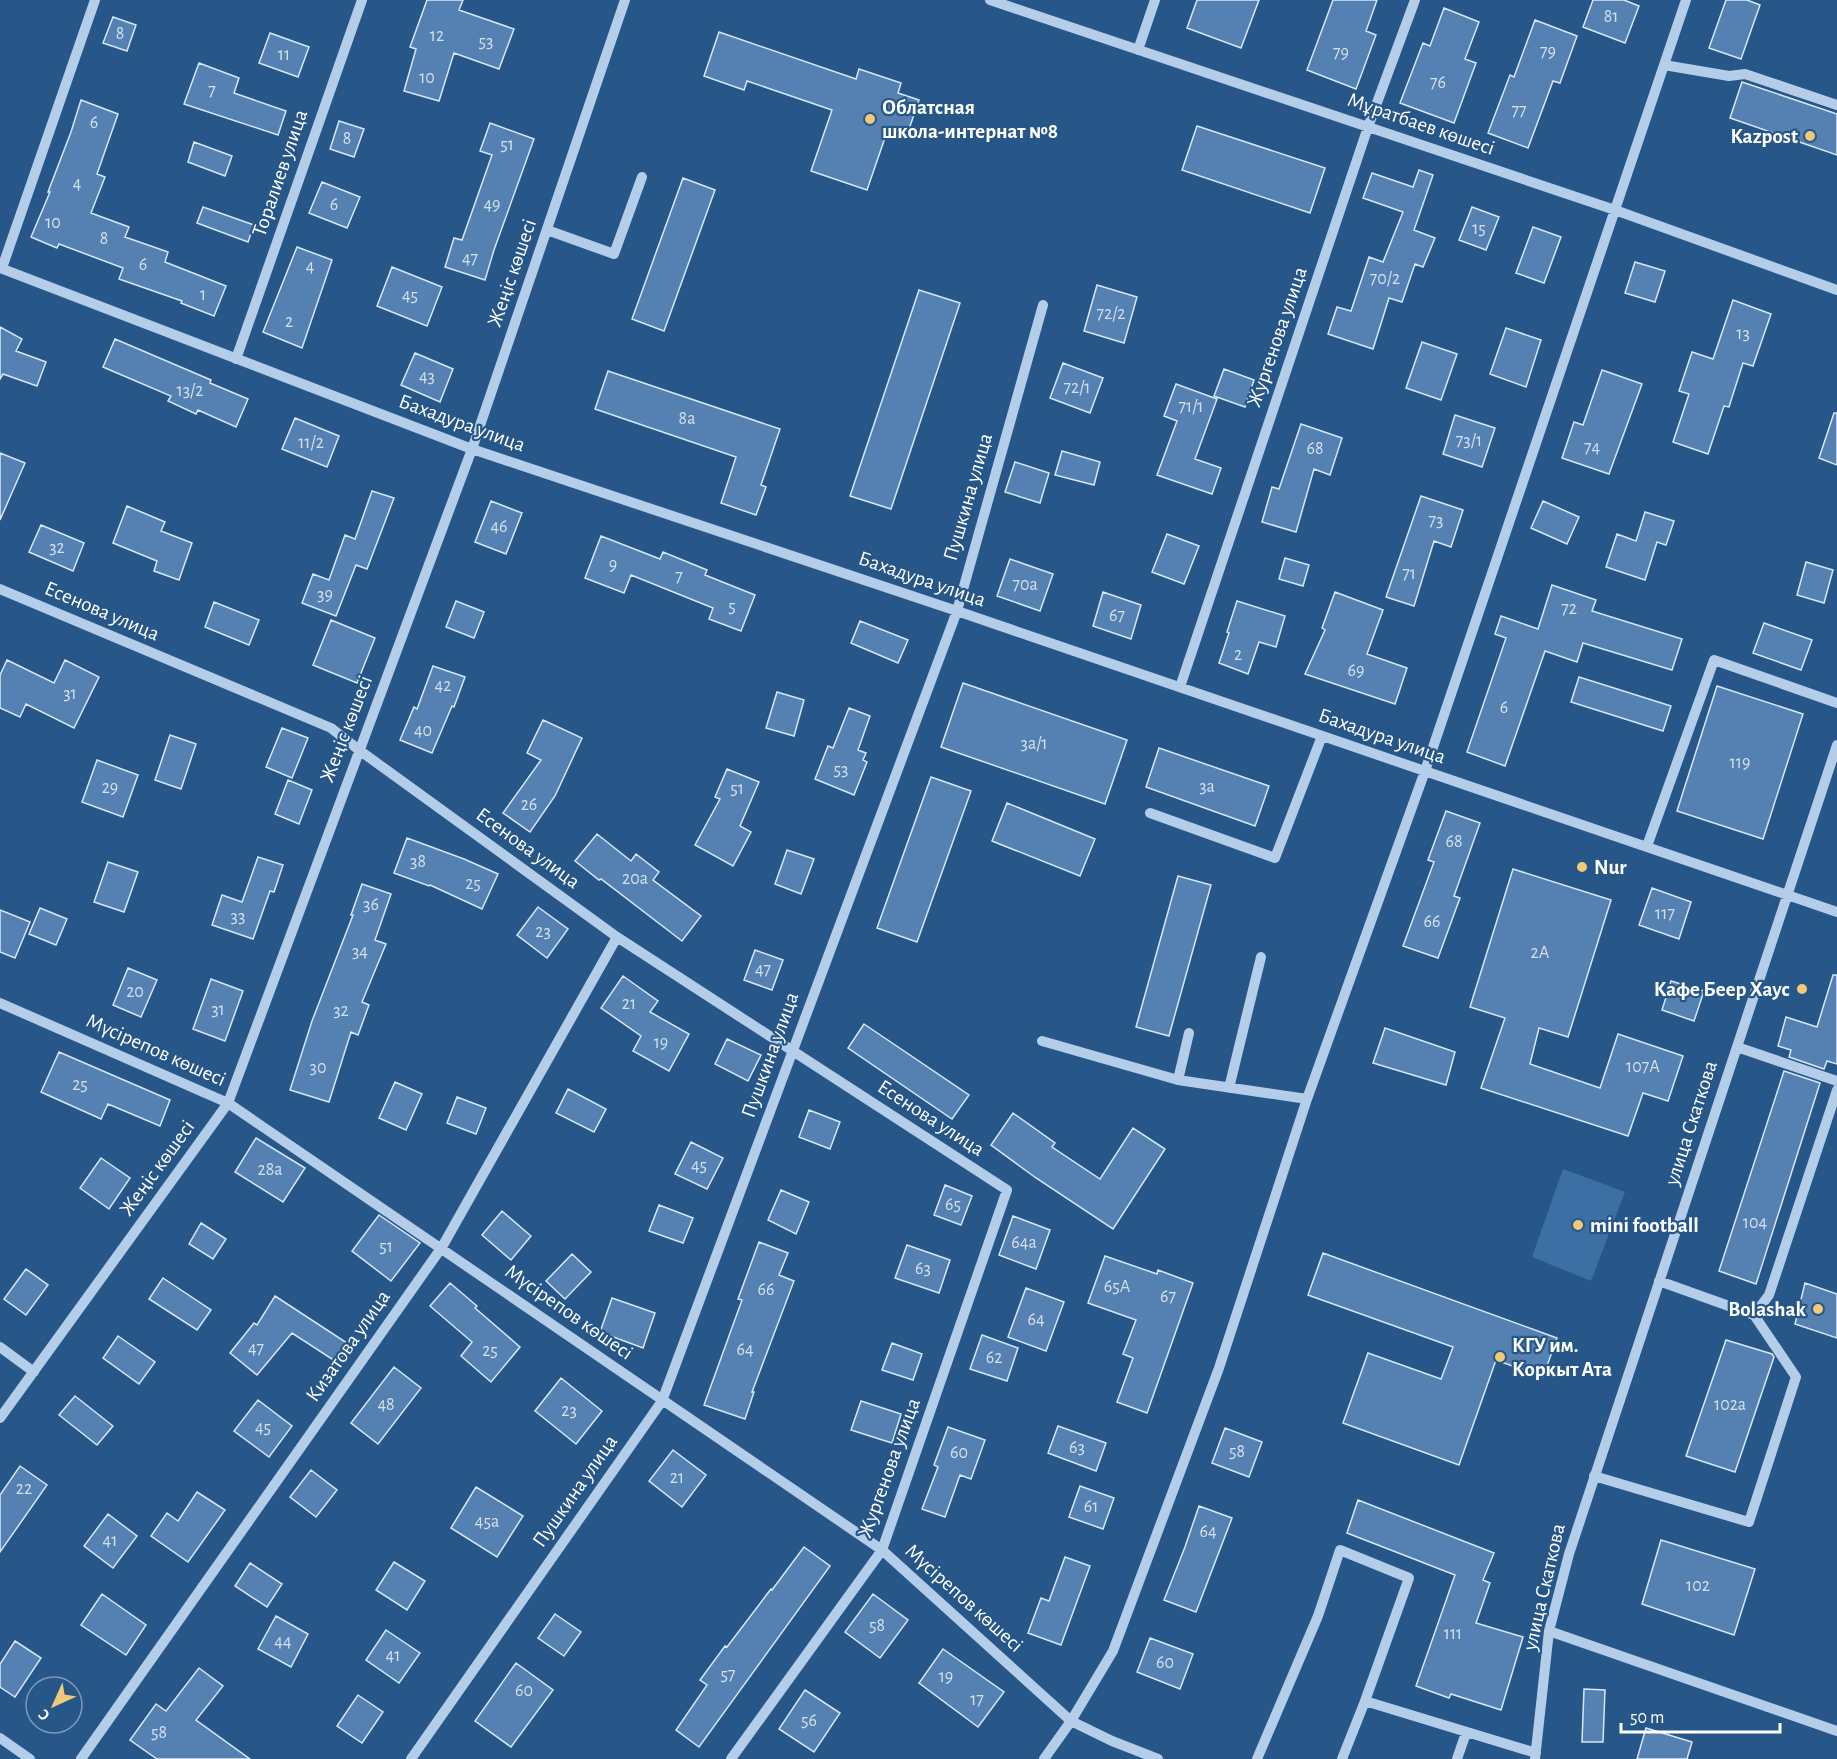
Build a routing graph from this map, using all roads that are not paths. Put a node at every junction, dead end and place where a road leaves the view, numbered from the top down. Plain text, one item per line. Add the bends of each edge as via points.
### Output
1 (95, 0) edge
2 (362, 0) edge
3 (625, 0) edge
4 (990, 0) edge
5 (1155, 0) edge
6 (1415, 0) edge
7 (1686, 0) edge
8 (1138, 50) junction
9 (1664, 65) junction
10 (1837, 105) edge
11 (1368, 127) junction
12 (642, 177) dead end
13 (1615, 210) junction
14 (547, 230) junction
15 (1, 268) edge
16 (1837, 290) edge
17 (1043, 305) dead end
18 (236, 359) junction
19 (472, 449) junction
20 (0, 589) edge
21 (957, 611) junction
22 (1180, 687) junction
23 (1837, 703) edge
24 (1322, 736) junction
25 (1837, 745) edge
26 (359, 750) junction
27 (1425, 771) junction
28 (1150, 813) dead end
29 (1647, 846) junction
30 (1788, 894) junction
31 (1837, 912) edge
32 (617, 937) junction
33 (1261, 957) dead end
34 (0, 1003) edge
35 (1189, 1033) dead end
36 (1042, 1041) dead end
37 (1737, 1047) junction
38 (793, 1051) junction
39 (1178, 1080) junction
40 (1837, 1082) edge
41 (1229, 1088) junction
42 (1837, 1090) edge
43 (1307, 1099) junction
44 (228, 1103) junction
45 (1006, 1190) joint
46 (442, 1247) junction
47 (1659, 1281) junction
48 (1754, 1315) junction
49 (0, 1347) edge
50 (34, 1372) junction
51 (662, 1401) junction
52 (0, 1418) edge
53 (1594, 1476) junction
54 (882, 1550) junction
55 (1549, 1631) junction
56 (1365, 1701) junction
57 (1071, 1721) junction
58 (1837, 1731) edge
59 (1466, 1733) junction
60 (0, 1738) edge
61 (1536, 1756) edge
62 (30, 1759) edge
63 (81, 1759) edge
64 (411, 1759) edge
65 (731, 1759) edge
66 (1044, 1759) edge
67 (1158, 1759) edge
68 (1257, 1759) edge
69 (1342, 1759) edge
70 (1456, 1759) edge

1 - 15 street
2 - 18 street, Торалиев улица
3 - 14 street, Жеңіс көшесі
4 - 8 street, Мұратбаев көшесі
5 - 8 street
6 - 11 street, Жургенова улица
7 - 9 street
8 - 11 street, Мұратбаев көшесі
9 - 10 street via 1729,76 1745,74
9 - 13 street
11 - 13 street, Мұратбаев көшесі
11 - 22 street, Жургенова улица
12 - 14 street via 614,254
13 - 16 street, Мұратбаев көшесі
13 - 27 street
14 - 19 street, Жеңіс көшесі
15 - 18 street, Бахадура улица
17 - 21 street, Пушкина улица
18 - 19 street, Бахадура улица
19 - 21 street, Бахадура улица
19 - 26 street, Жеңіс көшесі
20 - 26 street, Есенова улица via 331,728
21 - 22 street, Бахадура улица
21 - 38 street, Пушкина улица
22 - 24 street, Бахадура улица
23 - 29 street via 1714,660
24 - 27 street, Бахадура улица
24 - 28 street via 1275,858
25 - 30 street, улица Скаткова
26 - 32 street, Есенова улица
26 - 44 street, Жеңіс көшесі
27 - 29 street, Бахадура улица
27 - 43 street
29 - 30 street, Бахадура улица
30 - 31 street, Бахадура улица
30 - 37 street, улица Скаткова
32 - 38 street, Есенова улица
32 - 46 street, Кизатова улица
33 - 41 street
34 - 44 street, Мүсірепов көшесі
35 - 39 street
36 - 39 street
37 - 40 street
37 - 47 street, улица Скаткова
38 - 45 street, Есенова улица
38 - 51 street, Пушкина улица
39 - 41 street
41 - 43 street
42 - 48 street via 1769,1294
43 - 57 street via 1219,1368 1113,1651
44 - 46 street, Мүсірепов көшесі
44 - 50 street, Жеңіс көшесі
45 - 54 street, Жургенова улица
46 - 51 street, Мүсірепов көшесі
46 - 63 street, Кизатова улица
47 - 48 street
47 - 53 street, улица Скаткова
48 - 53 street via 1796,1377 1749,1522
49 - 50 street
50 - 52 street, Жеңіс көшесі
51 - 54 street, Мүсірепов көшесі
51 - 64 street, Пушкина улица
53 - 55 street, улица Скаткова
54 - 57 street, Мүсірепов көшесі
54 - 65 street, Жургенова улица
55 - 58 street
55 - 61 street, улица Скаткова
56 - 59 street
56 - 68 street via 1409,1578 1340,1550 1318,1616
56 - 69 street
57 - 66 street
57 - 67 street, Мүсірепов көшесі
59 - 61 street
59 - 70 street
60 - 62 street

